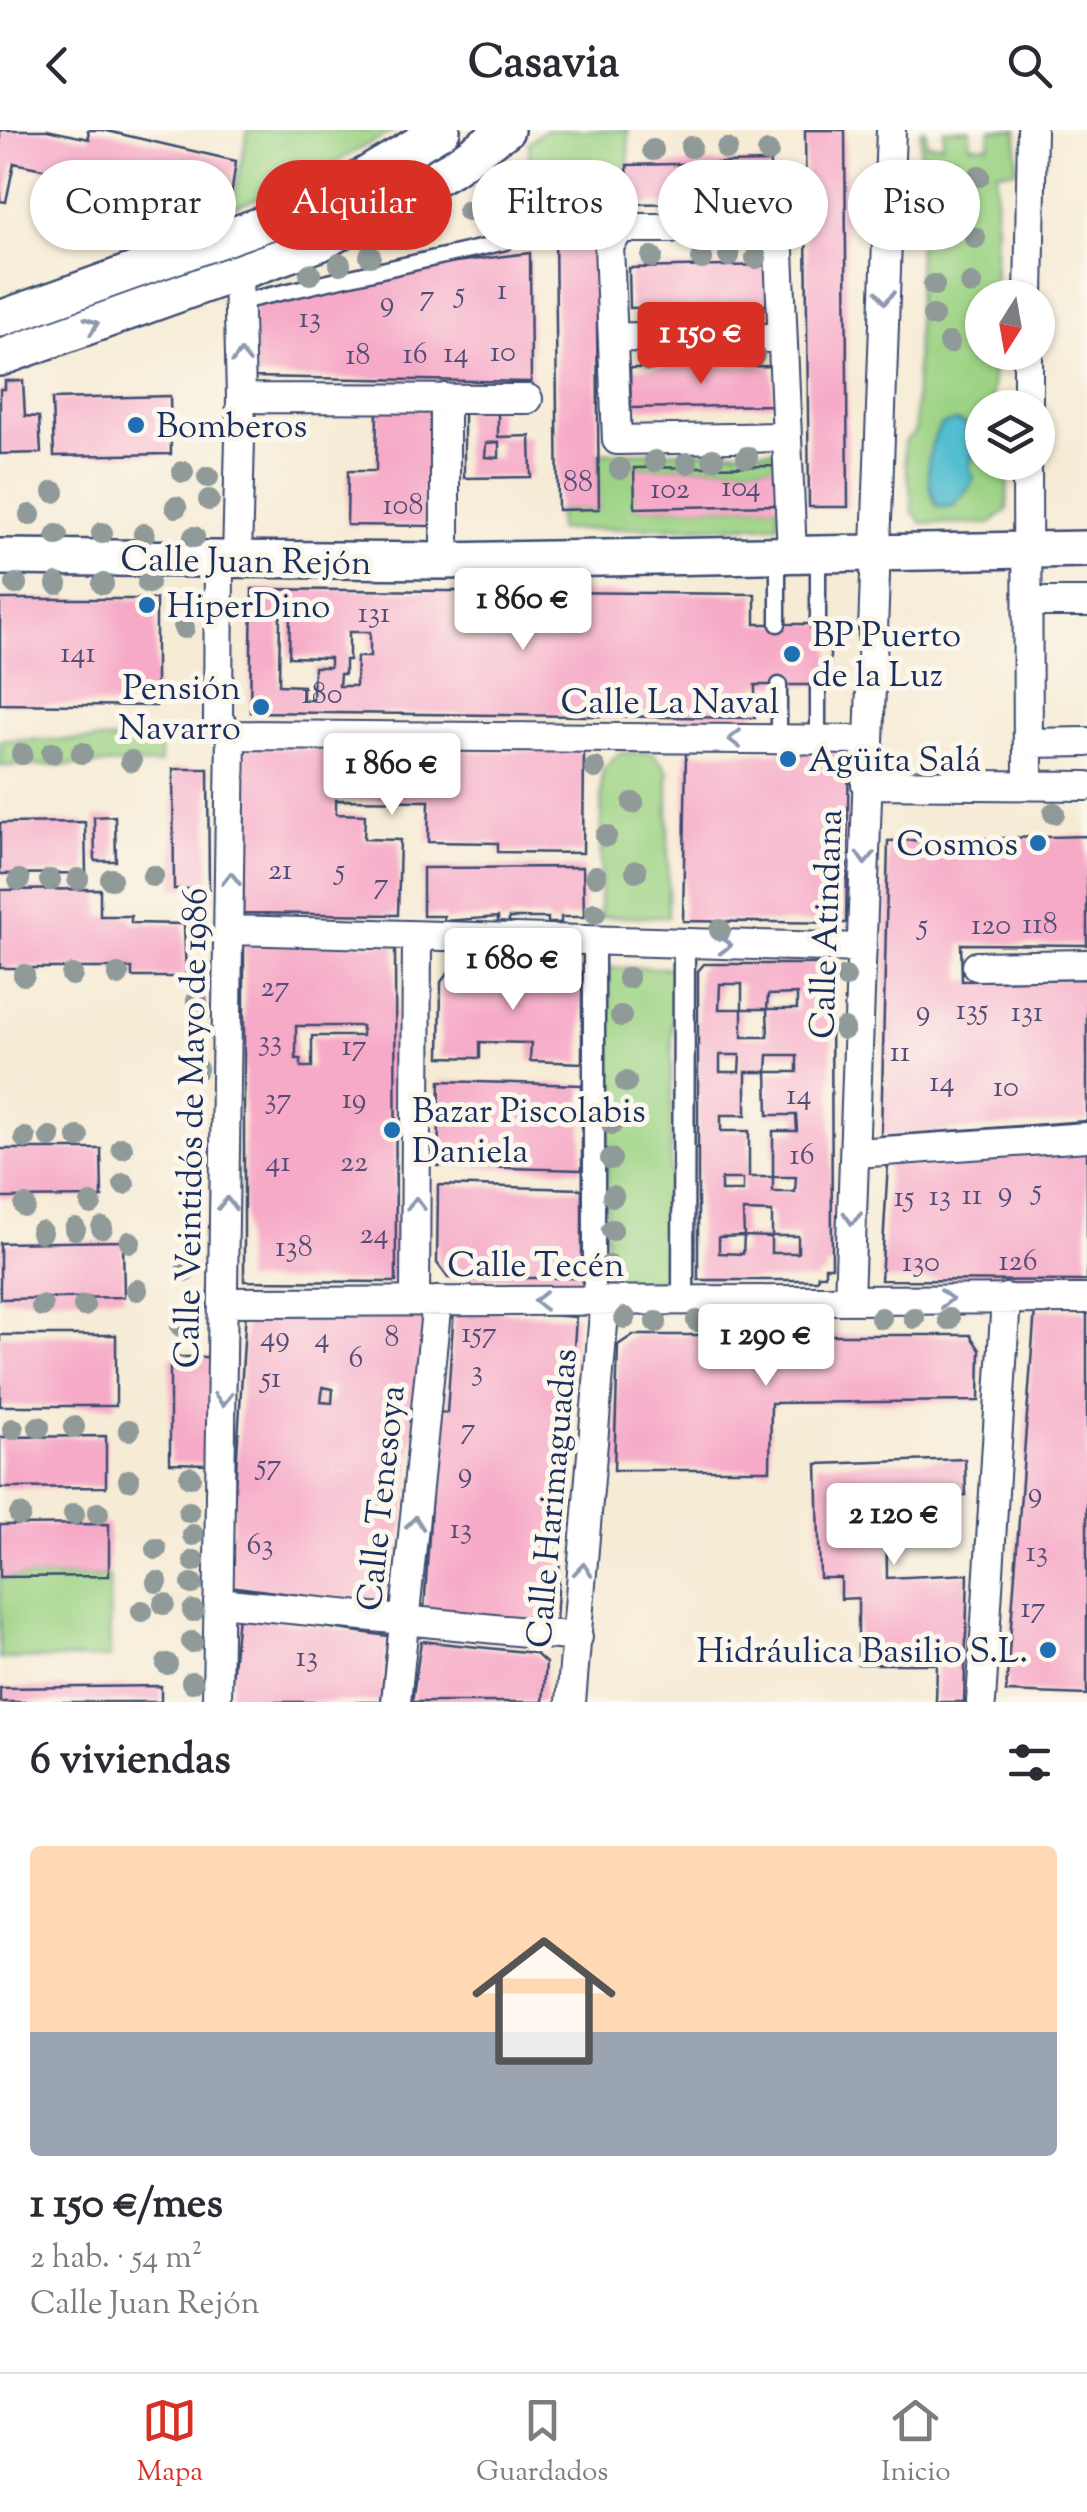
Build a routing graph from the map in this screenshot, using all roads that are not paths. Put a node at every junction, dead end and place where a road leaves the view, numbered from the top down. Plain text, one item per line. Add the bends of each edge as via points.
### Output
1 (442, 130) edge
2 (506, 130) edge
3 (891, 130) edge
4 (1032, 130) edge
5 (472, 248) edge
6 (1029, 280) edge
7 (239, 288) junction
8 (0, 319) edge
9 (613, 337) junction
10 (782, 338) junction
11 (0, 358) edge
12 (241, 398) junction
13 (445, 398) junction
14 (528, 399) dead end
15 (786, 438) junction
16 (1028, 480) edge
17 (1028, 550) junction
18 (1087, 550) edge
19 (875, 551) junction
20 (796, 554) junction
21 (0, 557) edge
22 (228, 559) junction
23 (445, 562) junction
24 (1028, 602) junction
25 (1087, 602) edge
26 (778, 624) dead end
27 (818, 624) dead end
28 (778, 685) dead end
29 (818, 686) dead end
30 (231, 736) junction
31 (779, 739) junction
32 (818, 740) junction
33 (868, 740) junction
34 (1087, 742) edge
35 (1028, 743) junction
36 (866, 784) junction
37 (1028, 785) junction
38 (1087, 786) edge
39 (231, 930) junction
40 (418, 936) junction
41 (594, 942) junction
42 (684, 945) junction
43 (862, 948) junction
44 (1087, 964) edge
45 (977, 966) dead end
46 (1087, 1138) edge
47 (856, 1153) junction
48 (1006, 1298) junction
49 (848, 1299) junction
50 (1087, 1299) edge
51 (426, 1301) junction
52 (599, 1301) junction
53 (218, 1302) junction
54 (682, 1302) junction
55 (218, 1602) junction
56 (405, 1620) junction
57 (578, 1637) junction
58 (217, 1702) edge
59 (396, 1702) edge
60 (572, 1702) edge
61 (981, 1702) edge

1 - 8 street via 314,206
2 - 7 street via 452,168
3 -> 19 street, Calle Atindana
4 - 6 street
5 - 7 lane
11 -> 7 street
12 -> 7 street, Calle Veintidós de Mayo de 1986
9 - 10 street
9 - 10 street via 608,246 621,228 778,228
9 - 15 street via 617,440
10 - 15 street
12 - 13 street
12 - 22 street, Calle Veintidós de Mayo de 1986
13 - 14 street
13 - 23 street
15 - 20 street
16 - 17 street
17 - 18 street, Calle Juan Rejón
17 - 19 street, Calle Juan Rejón
17 - 24 street
19 - 20 street, Calle Juan Rejón
19 - 33 street, Calle Atindana
20 - 23 street, Calle Juan Rejón
20 - 26 lane
20 - 27 lane
21 - 22 street, Calle Juan Rejón
22 - 23 street, Calle Juan Rejón
22 - 30 street, Calle Veintidós de Mayo de 1986 via 218,720
24 - 25 street
24 - 35 street
28 - 31 lane
29 - 32 lane
31 -> 30 street, Calle La Naval
39 -> 30 street, Calle Veintidós de Mayo de 1986
31 - 32 street, Calle La Naval
32 - 33 street, Calle La Naval
33 - 36 street, Calle Atindana
34 - 35 street
35 - 37 street
36 - 37 street
36 -> 43 street, Calle Atindana
37 - 38 street
39 - 40 street
53 -> 39 street, Calle Veintidós de Mayo de 1986
40 - 41 street
51 -> 40 street, Calle Tenesoya
41 - 42 street
41 - 52 street
42 -> 43 street
42 - 54 street
43 - 47 street, Calle Atindana
44 - 45 street
46 - 47 street
47 -> 49 street, Calle Atindana
49 -> 48 street, Calle Tecén
48 - 50 street, Calle Tecén
48 - 61 street
49 - 54 street, Calle Tecén
52 -> 51 street, Calle Tecén
51 - 53 street, Calle Tecén
56 -> 51 street, Calle Tenesoya
52 - 54 street, Calle Tecén
57 -> 52 street, Calle Harimaguadas
53 -> 55 street, Calle Veintidós de Mayo de 1986
55 - 56 street
55 - 58 street, Calle Veintidós de Mayo de 1986
56 - 57 street
56 - 59 street, Calle Tenesoya
57 - 60 street, Calle Harimaguadas

